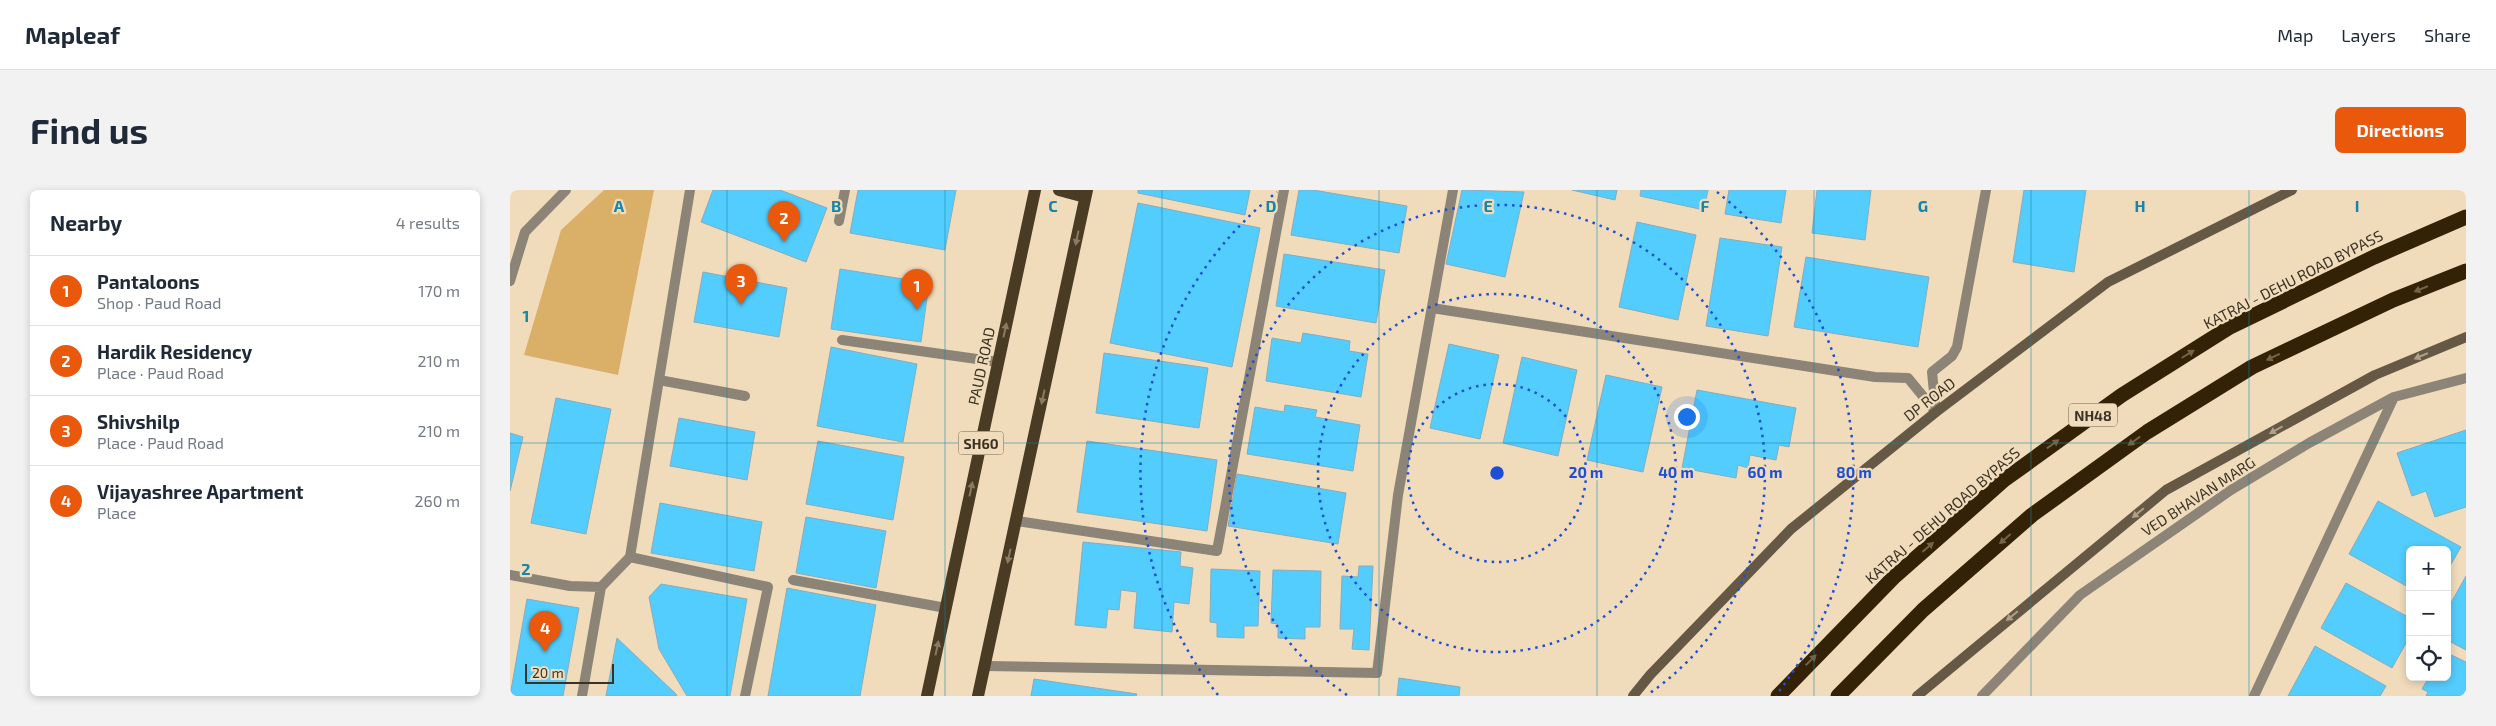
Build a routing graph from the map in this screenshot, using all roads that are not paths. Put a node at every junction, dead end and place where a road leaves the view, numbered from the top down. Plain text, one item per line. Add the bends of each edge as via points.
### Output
1 (566, 190) edge
2 (690, 190) edge
3 (845, 190) edge
4 (1036, 190) edge
5 (1059, 190) edge
6 (1284, 190) edge
7 (1453, 190) edge
8 (1986, 190) edge
9 (2292, 190) edge
10 (1086, 193) edge
11 (2466, 217) edge
12 (839, 221) dead end
13 (2466, 271) edge
14 (510, 281) edge
15 (1432, 308) junction
16 (2466, 337) edge
17 (842, 340) dead end
18 (998, 362) junction
19 (2466, 378) edge
20 (659, 380) junction
21 (745, 396) dead end
22 (2394, 397) junction
23 (1936, 412) junction
24 (1017, 521) junction
25 (630, 557) junction
26 (510, 575) edge
27 (793, 580) dead end
28 (601, 587) junction
29 (946, 608) junction
30 (985, 666) junction
31 (582, 696) edge
32 (745, 696) edge
33 (927, 696) edge
34 (978, 696) edge
35 (1633, 696) edge
36 (1778, 696) edge
37 (1838, 696) edge
38 (1917, 696) edge
39 (1982, 696) edge
40 (2254, 696) edge

1 - 14 street via 525,232
2 - 20 street
3 - 12 street
18 -> 4 main road, PAUD ROAD / SH60
5 - 10 main road
6 - 24 street via 1217,551
7 - 15 street
8 - 23 street via 1957,346 1952,356 1932,372
9 - 23 street, DP ROAD via 2108,282
10 -> 24 main road
36 -> 11 highway, KATRAJ - DEHU ROAD BYPASS / NH48 via 1893,578 1990,493 2122,395 2230,327 2374,257
13 -> 37 highway, NH48 via 2393,300 2252,367 2146,432 2032,515 1924,610
15 - 23 street via 1875,377 1908,378
15 - 30 street via 1398,495 1377,673
16 -> 38 street via 2375,375 2166,490
17 - 18 street
29 -> 18 main road, PAUD ROAD / SH60
19 - 22 street, VED BHAVAN MARG
20 - 21 street
20 - 25 street
22 - 39 street, VED BHAVAN MARG via 2231,490 2080,596
22 - 40 street
23 - 35 street, DP ROAD via 1791,528
24 -> 30 main road
25 - 28 street
25 - 32 street via 768,587
26 - 28 street via 570,586
27 - 29 street
28 - 31 street
33 -> 29 main road, PAUD ROAD / SH60
30 - 34 main road

